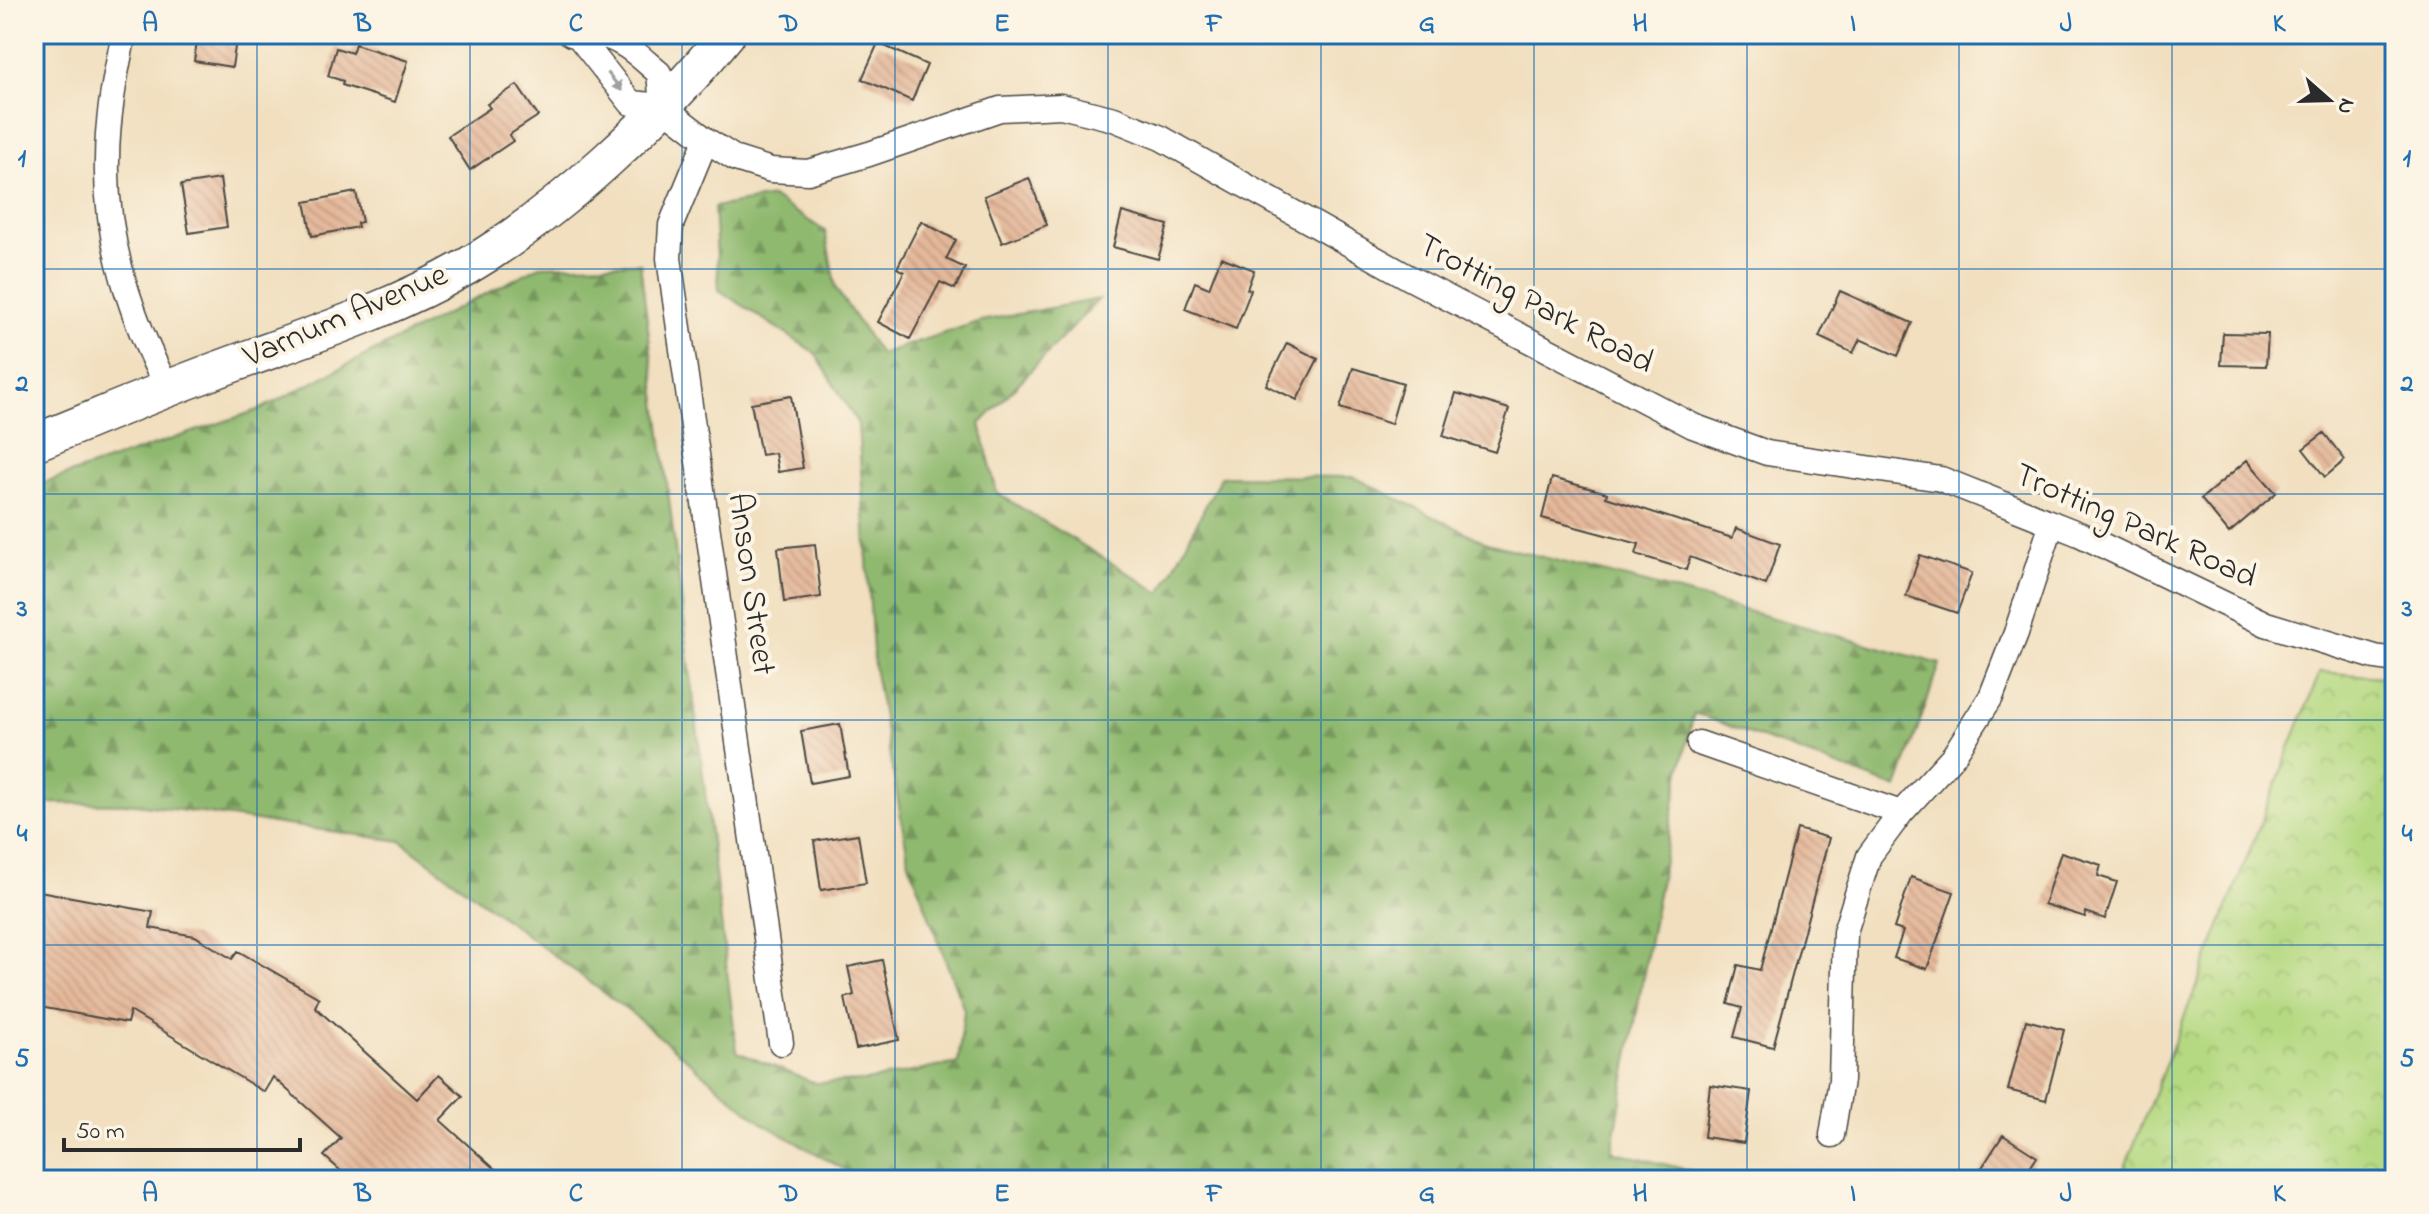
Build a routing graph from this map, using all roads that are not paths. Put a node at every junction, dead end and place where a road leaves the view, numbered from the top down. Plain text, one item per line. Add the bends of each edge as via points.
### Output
1 (124, 34) edge
2 (727, 34) edge
3 (575, 35) edge
4 (662, 106) junction
5 (706, 140) junction
6 (168, 390) junction
7 (34, 443) edge
8 (2052, 523) junction
9 (2395, 660) edge
10 (1699, 743) dead end
11 (1901, 813) junction
12 (781, 1043) dead end
13 (1832, 1135) dead end

1 - 6 street via 106,163 112,225 131,307
2 - 4 main road, Varnum Avenue
3 -> 4 street via 631,103
3 - 4 street via 601,35 621,43 659,73
4 - 5 street, Trotting Park Road
4 - 6 main road, Varnum Avenue via 545,211 465,267 335,329
5 - 8 street, Trotting Park Road via 736,159 771,170 808,172 1000,109 1061,106 1114,119 1161,138 1408,277 1693,426 1767,453 1941,479
5 - 12 street, Anson Street via 671,225 669,258
6 - 7 main road, Varnum Avenue
8 - 9 street, Trotting Park Road via 2266,624
8 - 11 street via 1991,697 1954,755
10 - 11 street
11 - 13 street via 1869,856 1845,932 1841,1080

